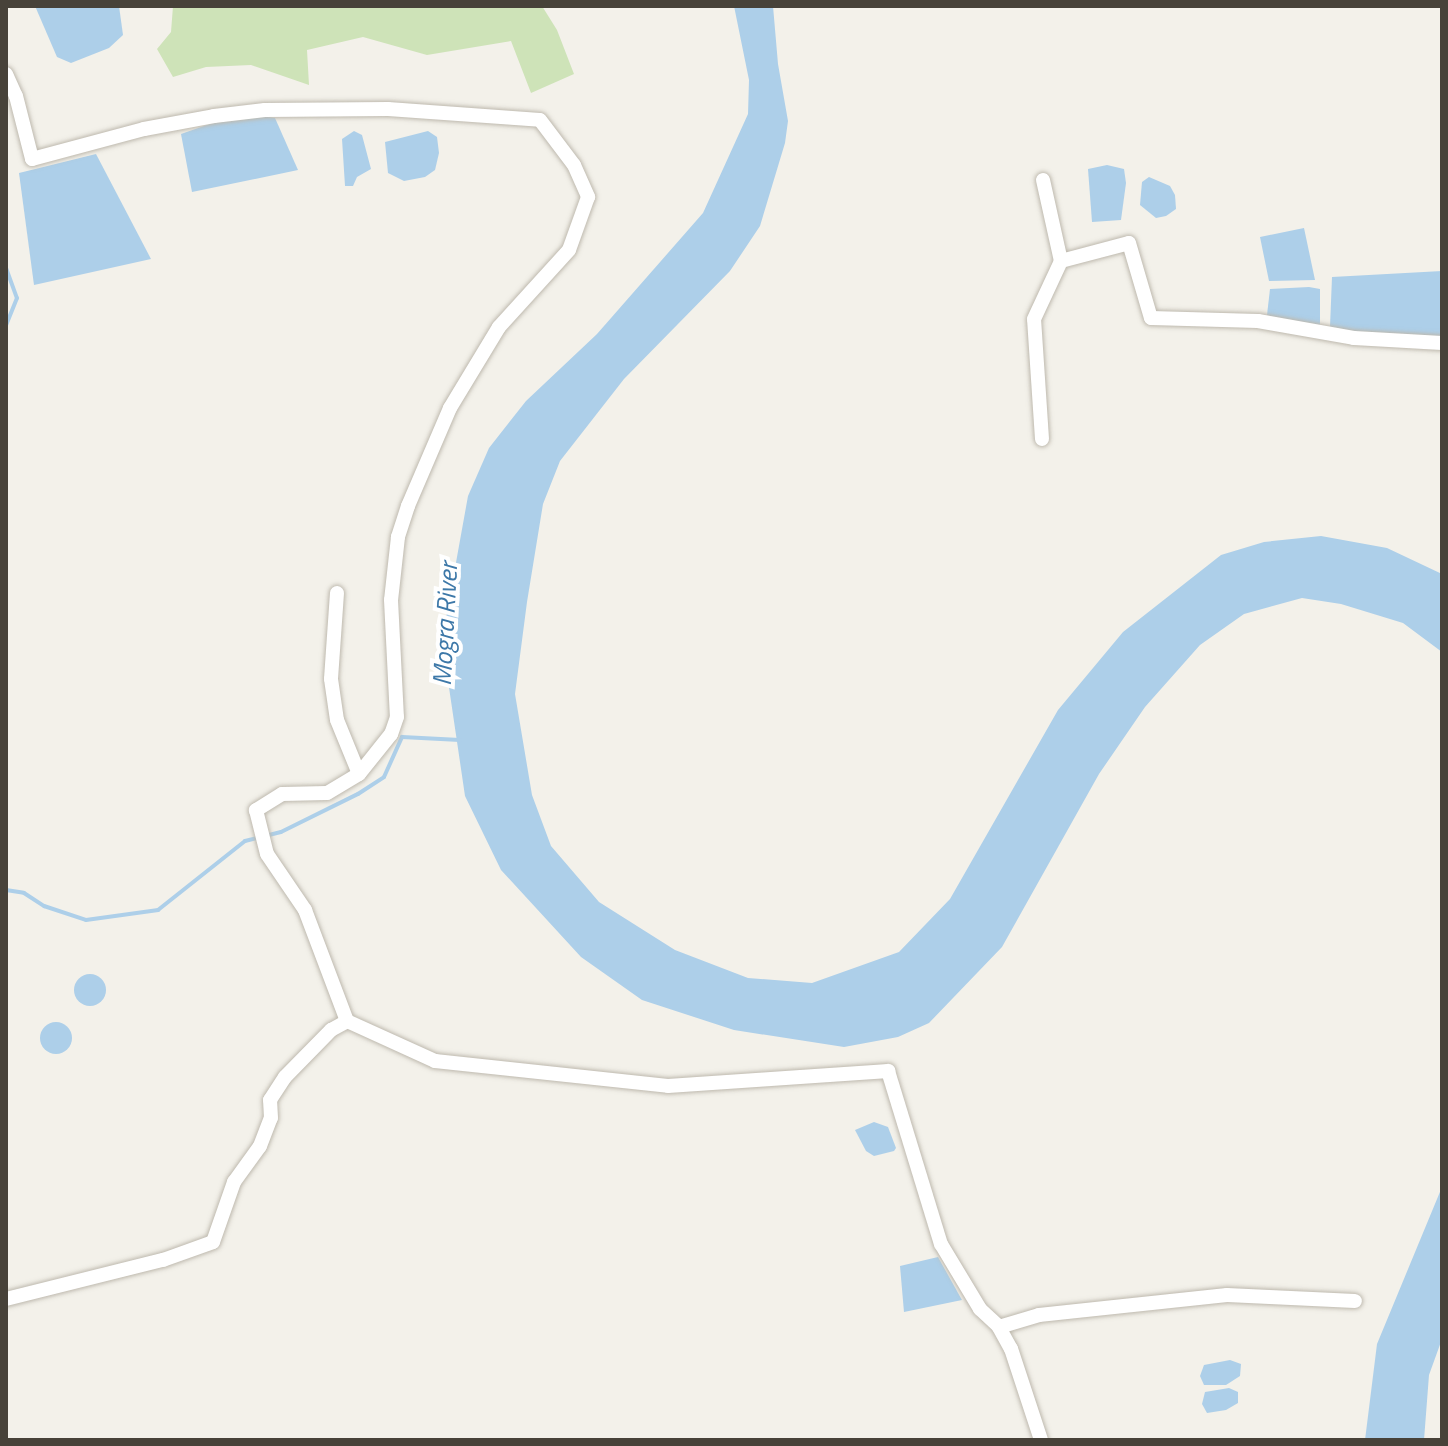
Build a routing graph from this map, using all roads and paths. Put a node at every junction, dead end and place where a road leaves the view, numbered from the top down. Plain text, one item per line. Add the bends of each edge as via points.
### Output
1 (6, 74) edge
2 (1043, 180) dead end
3 (1061, 261) junction
4 (1442, 343) edge
5 (1042, 439) dead end
6 (337, 593) dead end
7 (359, 774) junction
8 (347, 1021) junction
9 (6, 1299) edge
10 (1355, 1301) dead end
11 (999, 1327) junction
12 (1041, 1440) edge

1 - 7 street via 32,159 214,116 388,109 540,120 574,165 588,197 569,250 499,327 450,408 408,506 398,537 391,600 397,717 391,734
2 - 3 street
3 - 4 street via 1129,243 1151,318 1258,321 1354,338
3 - 5 street via 1034,319
6 - 7 street via 331,679 337,720
7 - 8 street via 327,793 282,794 256,810 267,854 305,910
8 - 9 street via 331,1030 285,1077 270,1100 271,1118 260,1146 234,1182 213,1242 163,1260
8 - 11 street via 435,1061 668,1086 888,1071 941,1244 980,1309
10 - 11 street via 1227,1295 1039,1315
11 - 12 street

